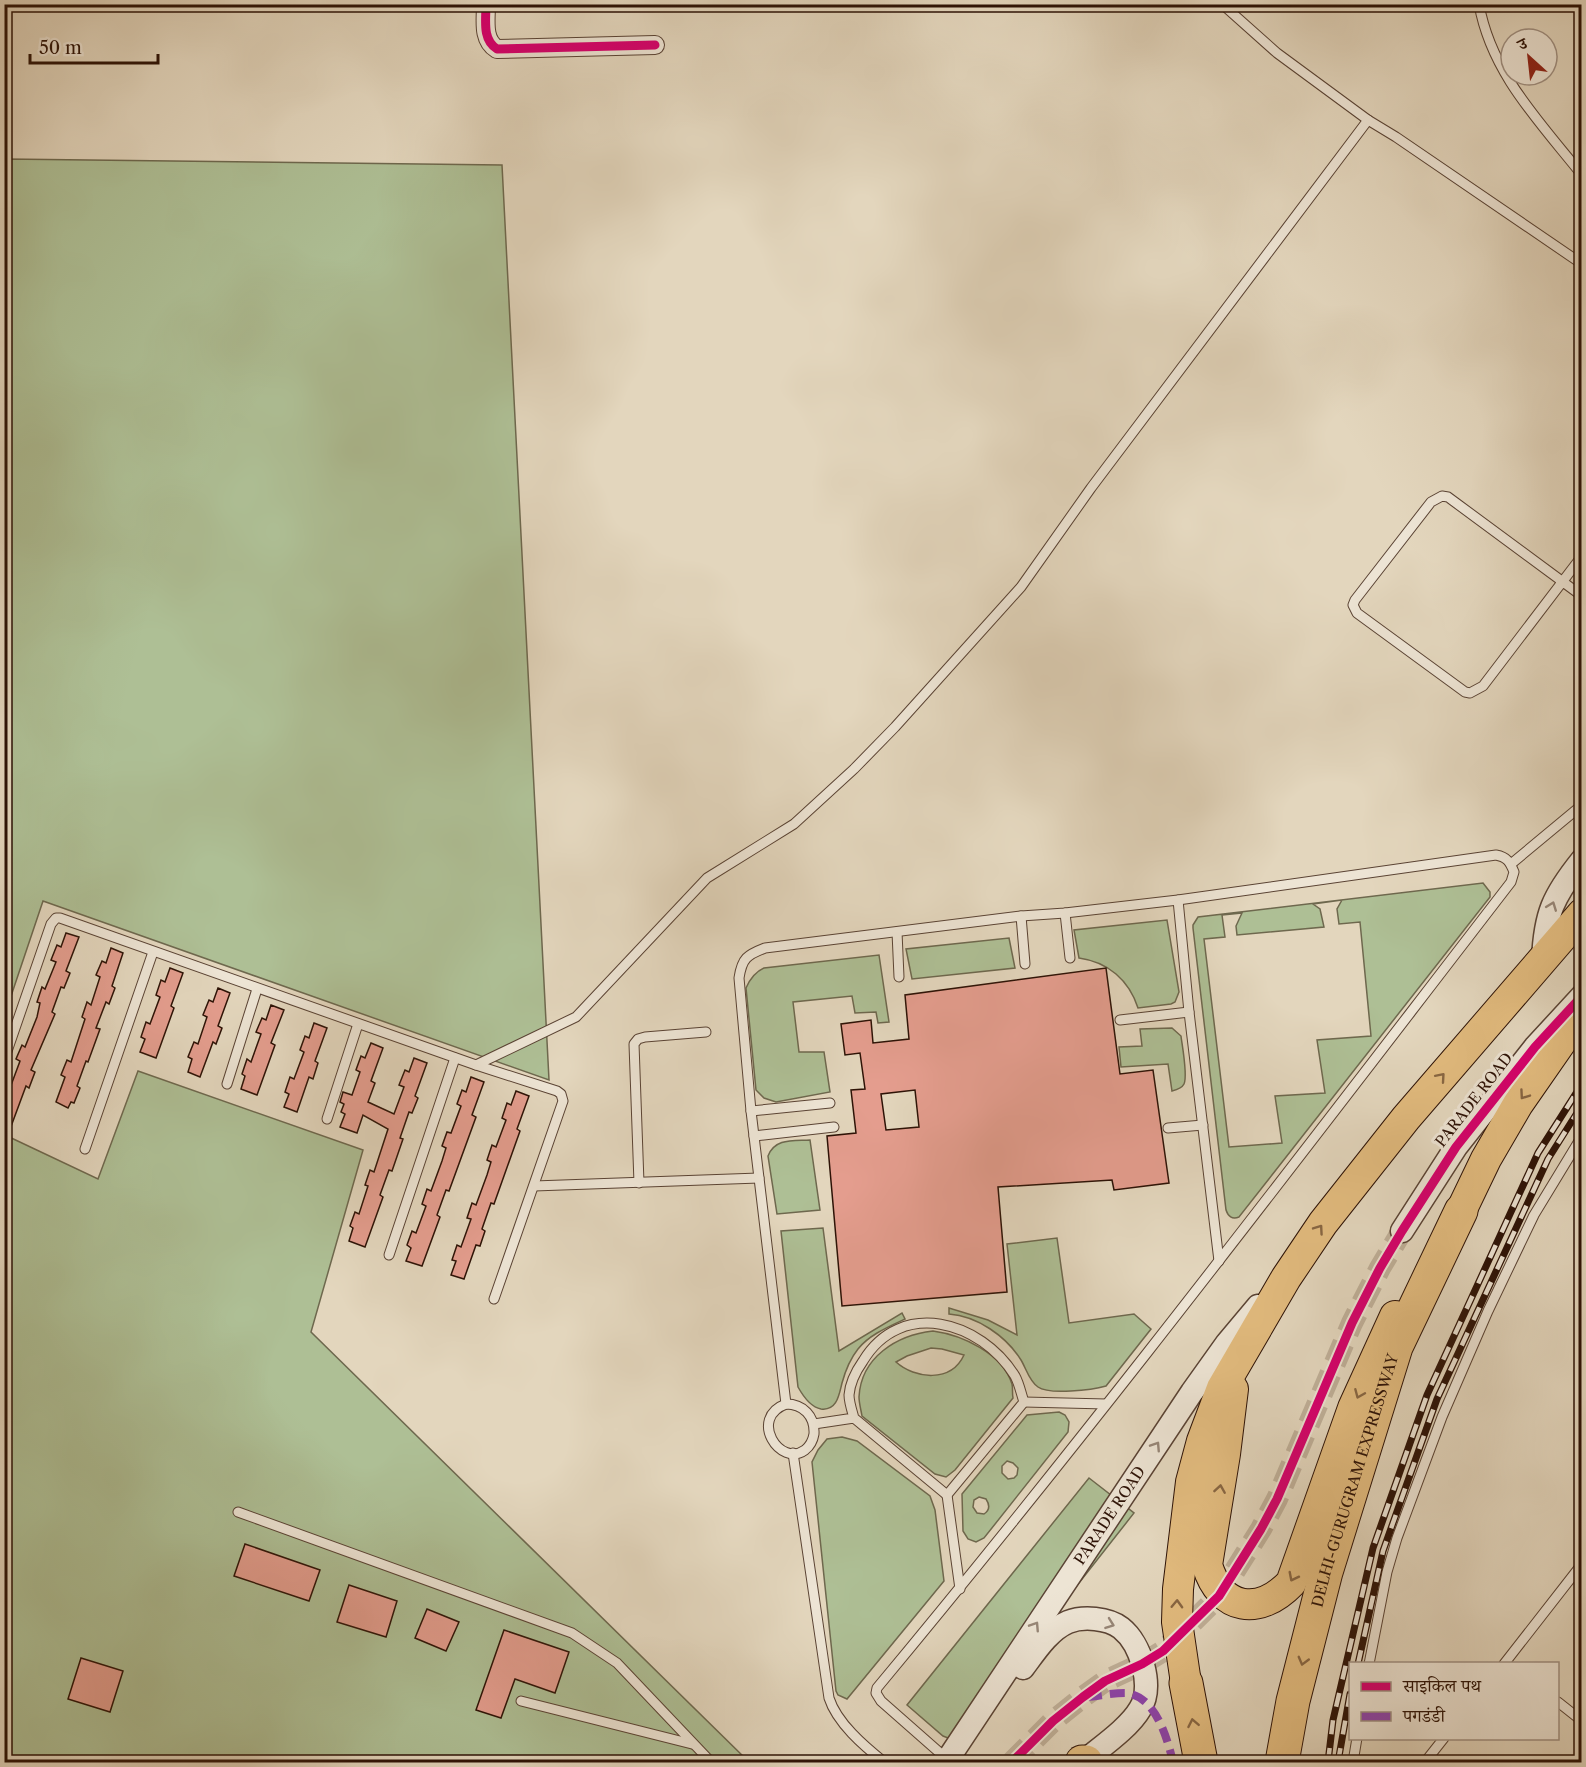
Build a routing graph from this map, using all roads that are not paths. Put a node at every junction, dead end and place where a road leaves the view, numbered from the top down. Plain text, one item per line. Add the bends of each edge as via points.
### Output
1 (486, 4) edge
2 (1222, 4) edge
3 (1479, 4) edge
4 (655, 45) dead end
5 (1368, 120) junction
6 (1581, 175) edge
7 (1581, 264) edge
8 (1581, 556) edge
9 (1562, 581) junction
10 (1581, 596) edge
11 (1581, 805) edge
12 (1581, 860) edge
13 (1511, 864) junction
14 (1178, 900) junction
15 (1065, 913) junction
16 (1581, 914) edge
17 (1021, 916) junction
18 (897, 932) junction
19 (153, 952) junction
20 (1070, 958) dead end
21 (1543, 960) junction
22 (1024, 964) dead end
23 (899, 977) dead end
24 (257, 988) junction
25 (1581, 996) edge
26 (1189, 1012) junction
27 (1581, 1012) edge
28 (1120, 1020) dead end
29 (358, 1024) junction
30 (706, 1032) dead end
31 (455, 1058) junction
32 (4, 1060) edge
33 (476, 1065) junction
34 (226, 1084) dead end
35 (830, 1103) dead end
36 (751, 1112) junction
37 (327, 1119) dead end
38 (1203, 1125) junction
39 (834, 1127) dead end
40 (1168, 1128) dead end
41 (754, 1136) junction
42 (1581, 1136) edge
43 (85, 1149) dead end
44 (759, 1178) junction
45 (639, 1183) junction
46 (534, 1186) junction
47 (1455, 1222) junction
48 (1402, 1231) tunnel mouth
49 (389, 1255) dead end
50 (1219, 1261) junction
51 (1286, 1278) junction
52 (494, 1299) dead end
53 (1233, 1366) junction
54 (1024, 1402) junction
55 (786, 1404) junction
56 (1106, 1404) junction
57 (854, 1418) junction
58 (814, 1424) junction
59 (793, 1453) junction
60 (947, 1495) junction
61 (238, 1512) dead end
62 (1581, 1564) edge
63 (960, 1589) junction
64 (1369, 1662) edge
65 (1508, 1662) edge
66 (1186, 1683) joint
67 (521, 1701) dead end
68 (1559, 1704) edge
69 (1581, 1721) edge
70 (1357, 1740) edge
71 (1442, 1740) edge
72 (692, 1744) junction
73 (951, 1754) edge
74 (711, 1762) edge
75 (885, 1762) edge
76 (1084, 1762) edge
77 (1201, 1762) edge
78 (1282, 1762) edge
79 (1353, 1762) edge
80 (1425, 1762) edge

1 - 4 street via 487,39 496,49
2 - 5 lane via 1277,53
3 - 6 lane via 1504,75
5 - 7 lane
5 - 33 lane via 1021,587 895,727 794,824 707,878 576,1017
8 - 9 lane
9 - 9 lane via 1483,686 1470,693 1357,613 1353,605 1431,502 1442,496
9 - 10 lane
11 - 13 lane
21 -> 12 street via 1547,917 1554,898
13 - 14 lane via 1496,855
13 - 50 lane via 1511,882
14 - 15 lane
14 - 26 lane
15 - 17 lane
15 - 20 lane
16 - 21 highway
17 - 18 lane
17 - 22 lane
18 - 23 lane
18 - 36 lane via 765,948 750,954 741,965
19 - 24 lane
19 - 32 lane via 60,918 53,920
19 - 43 lane
51 -> 21 highway via 1323,1222 1374,1157
24 - 29 lane
24 - 34 lane
25 - 48 street, PARADE ROAD via 1456,1147
26 - 28 lane
26 - 38 lane
27 -> 47 highway via 1518,1104
29 - 31 lane
29 - 37 lane
30 - 45 lane via 645,1037 634,1044
31 - 33 lane
31 - 49 lane
33 - 46 lane via 557,1091 563,1097
35 - 36 lane
36 - 41 lane
38 - 40 lane
38 - 50 lane
39 - 41 lane
41 - 44 lane
42 - 64 lane via 1534,1215 1442,1417 1394,1549
44 - 45 lane
44 - 55 lane
45 - 46 lane
46 - 52 lane
47 -> 53 highway via 1416,1281 1373,1361 1291,1583 1261,1604 1247,1604 1226,1596 1207,1565 1230,1418
47 -> 78 highway, DELHI-GURUGRAM EXPRESSWAY via 1392,1359 1326,1572 1293,1701
50 - 56 lane
51 - 53 highway
73 -> 51 street, PARADE ROAD via 1192,1392 1253,1312
66 -> 53 highway via 1177,1622 1191,1482 1214,1409
54 - 56 lane
54 - 57 lane via 1016,1378 1002,1358 978,1337 949,1325 920,1323 892,1331 870,1350 854,1375 849,1396
54 - 60 lane
55 - 58 lane via 800,1406
55 - 59 lane via 773,1411 769,1434 778,1448
56 - 63 lane
57 - 58 lane
57 - 60 lane
58 - 59 lane via 810,1445
59 - 75 lane via 829,1698 837,1715
60 - 63 lane
61 - 72 lane via 572,1633 617,1663
62 - 65 lane
63 - 73 lane via 876,1693 896,1716
77 -> 66 highway
67 - 72 lane
68 - 69 lane
70 - 79 lane
71 - 80 lane
72 - 74 lane
73 -> 76 street via 1053,1632 1066,1622 1093,1619 1110,1622 1131,1640 1143,1665 1145,1688 1142,1707 1136,1715

